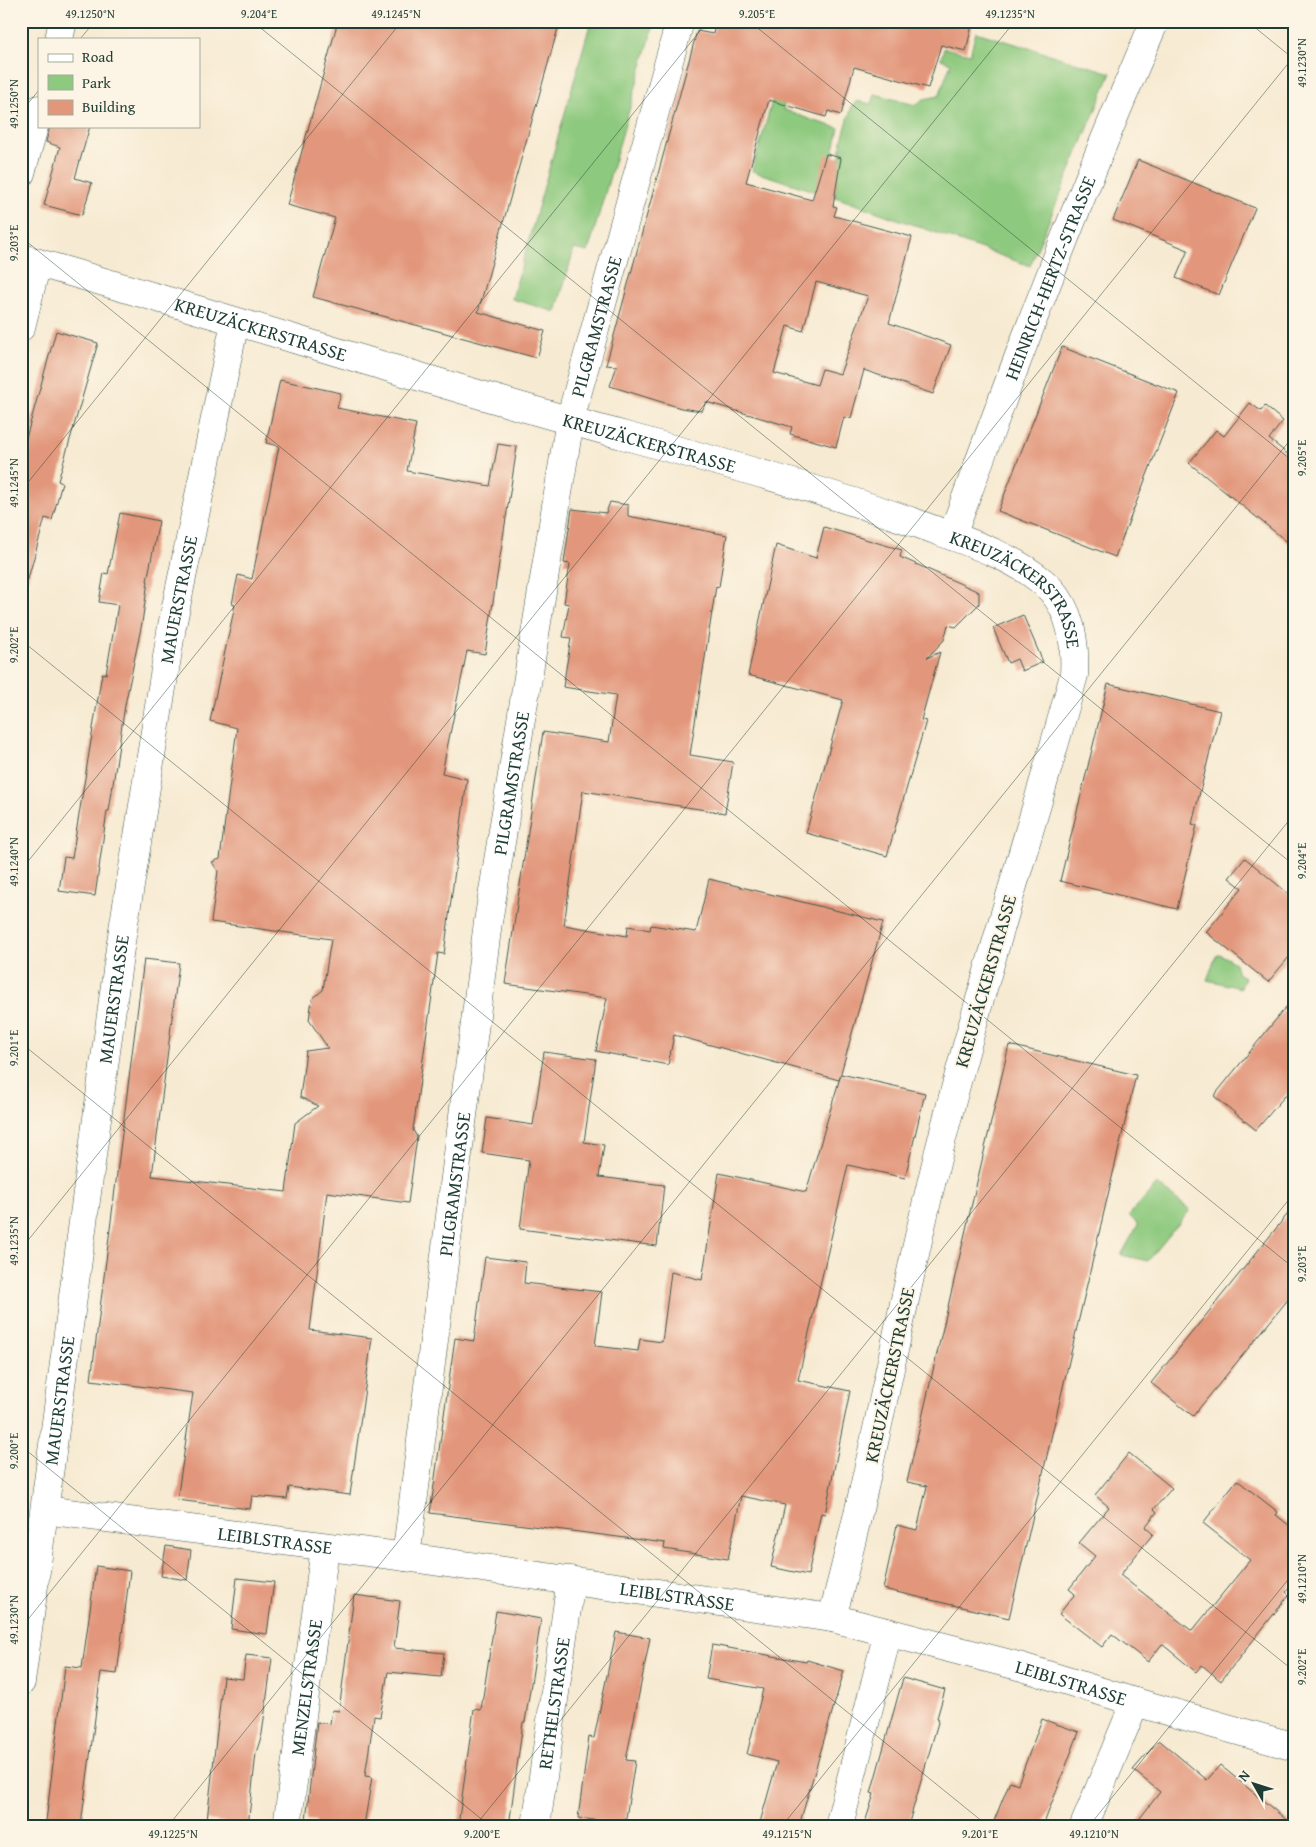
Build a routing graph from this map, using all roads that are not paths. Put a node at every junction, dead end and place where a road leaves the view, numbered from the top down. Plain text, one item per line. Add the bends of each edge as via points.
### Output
1 (63, 21) edge
2 (680, 21) edge
3 (1155, 21) edge
4 (59, 38) edge
5 (38, 113) edge
6 (21, 174) edge
7 (29, 261) edge
8 (235, 322) junction
9 (21, 327) edge
10 (570, 420) junction
11 (952, 536) junction
12 (45, 1510) junction
13 (324, 1548) junction
14 (406, 1557) junction
15 (571, 1580) junction
16 (832, 1618) junction
17 (888, 1632) junction
18 (21, 1682) edge
19 (1135, 1702) junction
20 (1295, 1747) edge
21 (287, 1826) edge
22 (536, 1826) edge
23 (839, 1826) edge
24 (1084, 1826) edge

1 - 4 street
2 - 10 street, PILGRAMSTRASSE
3 - 11 street, HEINRICH-HERTZ-STRASSE via 1082,190
5 - 6 street
7 - 8 street, KREUZÄCKERSTRASSE
7 - 9 street
8 - 10 street, KREUZÄCKERSTRASSE
8 - 12 street, MAUERSTRASSE via 172,626 120,948
10 - 11 street, KREUZÄCKERSTRASSE via 710,458
10 - 14 street, PILGRAMSTRASSE via 488,922
11 - 16 street, KREUZÄCKERSTRASSE via 1004,559 1046,584 1060,602 1074,638 1074,675 968,1039 904,1300 855,1534
12 - 13 street, LEIBLSTRASSE
12 - 18 street, MAUERSTRASSE
13 - 14 street, LEIBLSTRASSE
13 - 21 street, MENZELSTRASSE
14 - 15 street, LEIBLSTRASSE
15 - 16 street, LEIBLSTRASSE
15 - 22 street, RETHELSTRASSE
16 - 17 street, LEIBLSTRASSE
17 - 19 street, LEIBLSTRASSE via 1022,1667
17 - 23 street
19 - 20 street, LEIBLSTRASSE
19 - 24 street

